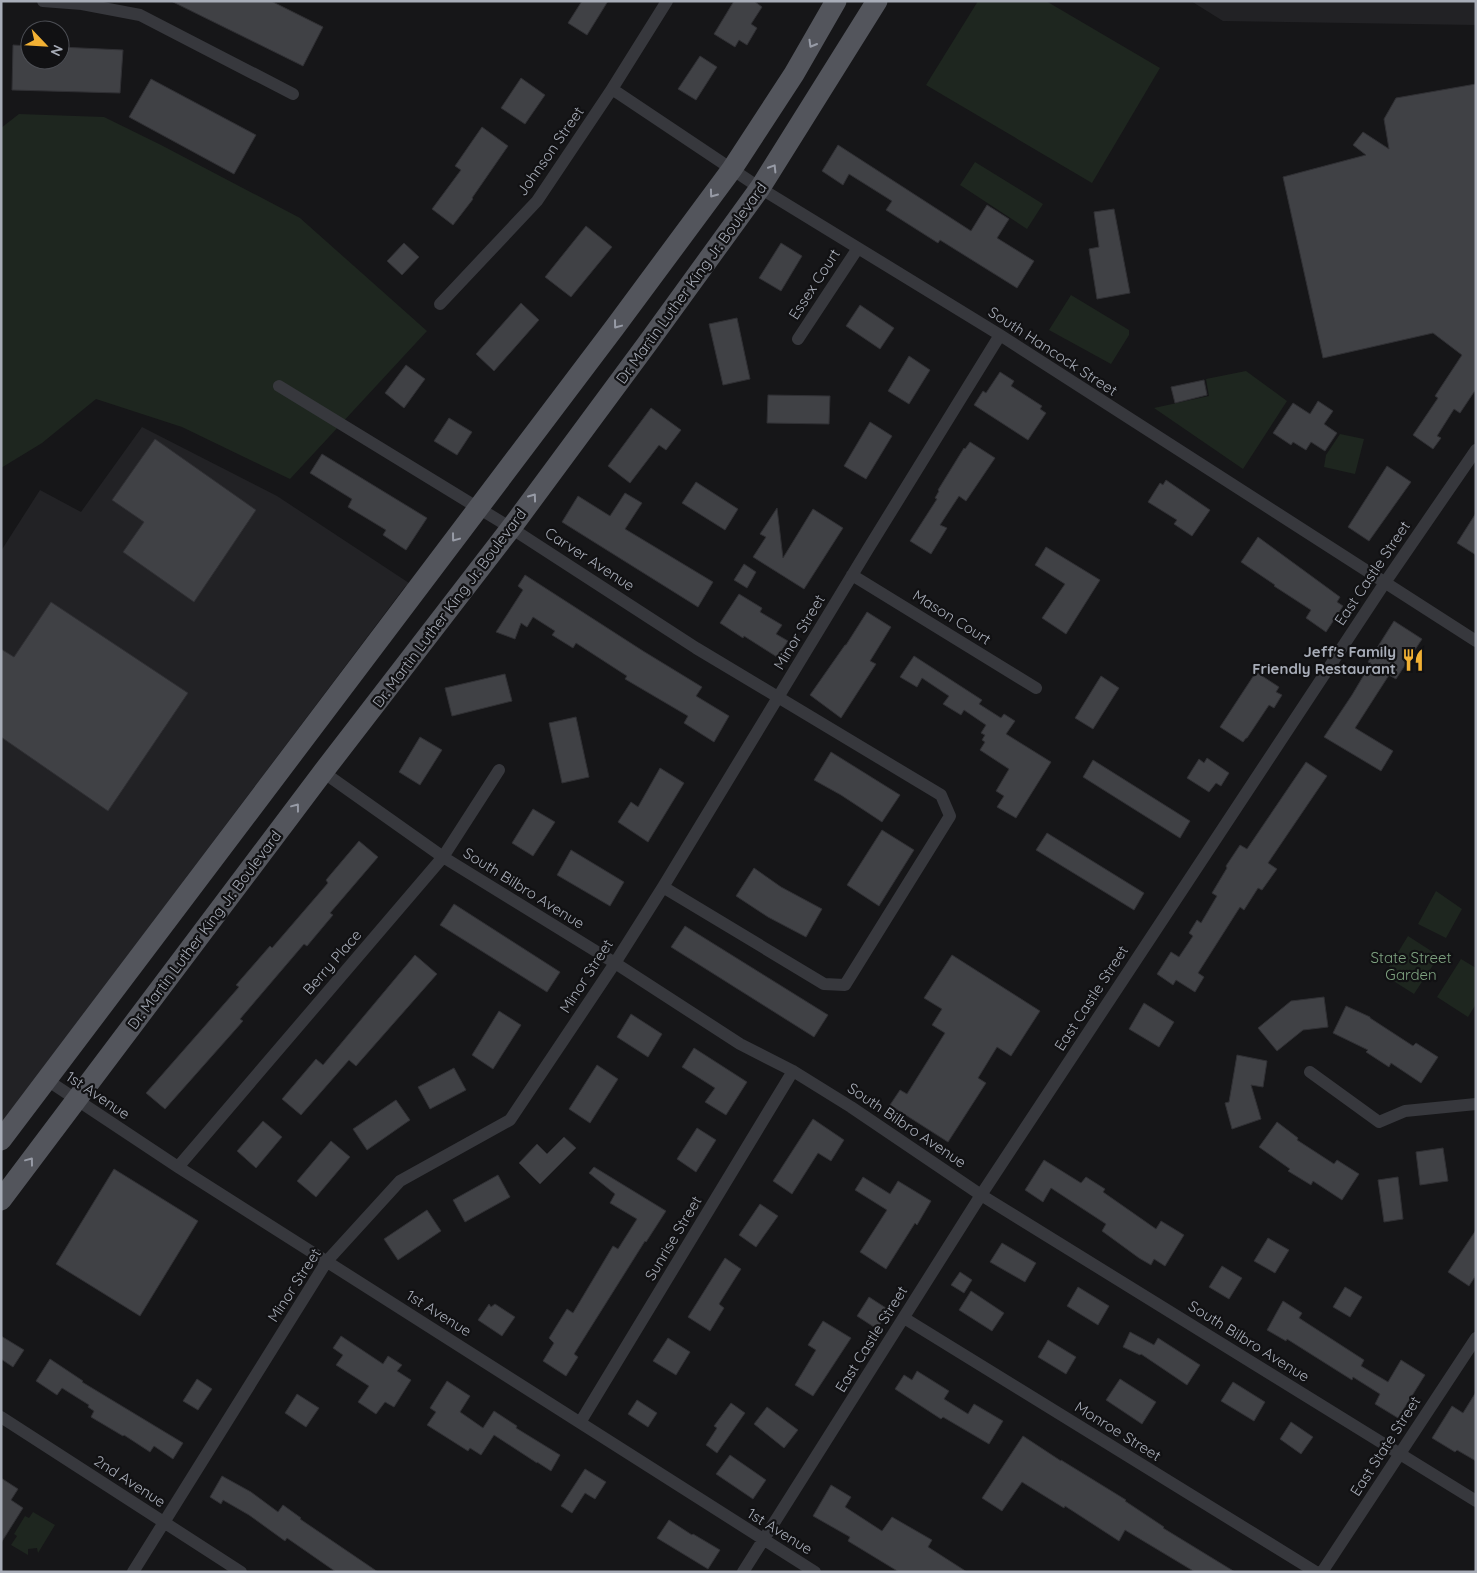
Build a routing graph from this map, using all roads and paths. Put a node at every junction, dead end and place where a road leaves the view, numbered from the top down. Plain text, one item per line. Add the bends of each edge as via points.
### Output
1 (43, 1) edge
2 (667, 1) edge
3 (836, 1) edge
4 (877, 1) edge
5 (612, 89) junction
6 (293, 94) dead end
7 (732, 169) junction
8 (760, 188) junction
9 (858, 248) junction
10 (440, 304) dead end
11 (1000, 335) junction
12 (798, 339) dead end
13 (280, 386) dead end
14 (1476, 450) edge
15 (478, 508) junction
16 (511, 528) junction
17 (852, 575) junction
18 (1384, 584) junction
19 (1476, 641) edge
20 (1036, 688) dead end
21 (779, 697) junction
22 (499, 770) dead end
23 (323, 772) junction
24 (443, 856) junction
25 (663, 887) junction
26 (615, 963) junction
27 (793, 1071) junction
28 (1310, 1072) dead end
29 (47, 1080) junction
30 (76, 1100) junction
31 (1476, 1104) edge
32 (1, 1140) edge
33 (178, 1167) junction
34 (980, 1194) junction
35 (1, 1200) edge
36 (326, 1261) junction
37 (904, 1318) junction
38 (1476, 1338) edge
39 (1, 1417) edge
40 (581, 1421) junction
41 (1399, 1453) junction
42 (1476, 1501) edge
43 (164, 1523) junction
44 (764, 1540) junction
45 (133, 1572) edge
46 (241, 1572) edge
47 (743, 1572) edge
48 (815, 1572) edge
49 (1316, 1572) edge
50 (1322, 1572) edge

1 - 6 street via 82,4 140,15
2 - 5 street, Johnson Street
3 -> 7 main road via 794,74
8 -> 4 main road, Dr. Martin Luther King Jr. Boulevard
5 - 7 street, South Hancock Street
5 - 10 street, Johnson Street via 537,201
7 - 8 street, South Hancock Street
7 -> 15 main road
8 - 9 street, South Hancock Street
16 -> 8 main road, Dr. Martin Luther King Jr. Boulevard
9 - 11 street, South Hancock Street
9 - 12 street, Essex Court
11 - 17 street, Minor Street
11 - 18 street, South Hancock Street
13 - 15 street, Carver Avenue
14 - 18 street, East Castle Street
15 - 16 street, Carver Avenue
15 -> 29 main road
16 - 21 street, Carver Avenue via 696,648
16 - 23 main road, Dr. Martin Luther King Jr. Boulevard
17 - 20 street, Mason Court
17 - 21 street, Minor Street
18 - 19 street, South Hancock Street
18 - 34 street, East Castle Street
21 - 25 street, Minor Street
21 - 25 street, Carver Avenue via 941,795 950,816 845,985 824,984
22 - 24 street, Berry Place
23 - 24 street, South Bilbro Avenue
30 -> 23 main road, Dr. Martin Luther King Jr. Boulevard
24 - 26 street, South Bilbro Avenue
24 - 33 street, Berry Place
25 - 26 street, Minor Street
26 - 27 street, South Bilbro Avenue via 740,1044
26 - 36 street, Minor Street via 510,1120 400,1181
27 - 34 street, South Bilbro Avenue
27 - 40 street, Sunrise Street
28 - 31 street via 1379,1122 1405,1111
29 - 30 street, 1st Avenue
29 - 32 main road
30 - 33 street, 1st Avenue
35 -> 30 main road, Dr. Martin Luther King Jr. Boulevard
33 - 36 street, 1st Avenue
34 - 37 street, East Castle Street
34 - 41 street, South Bilbro Avenue
36 - 40 street, 1st Avenue
36 - 43 street, Minor Street
37 - 44 street, East Castle Street
37 - 49 street, Monroe Street
38 - 41 street, East State Street
39 - 43 street, 2nd Avenue
40 - 44 street, 1st Avenue
41 - 42 street, South Bilbro Avenue
41 - 50 street, East State Street
43 - 45 street, Minor Street
43 - 46 street, 2nd Avenue
44 - 47 street, East Castle Street
44 - 48 street, 1st Avenue

